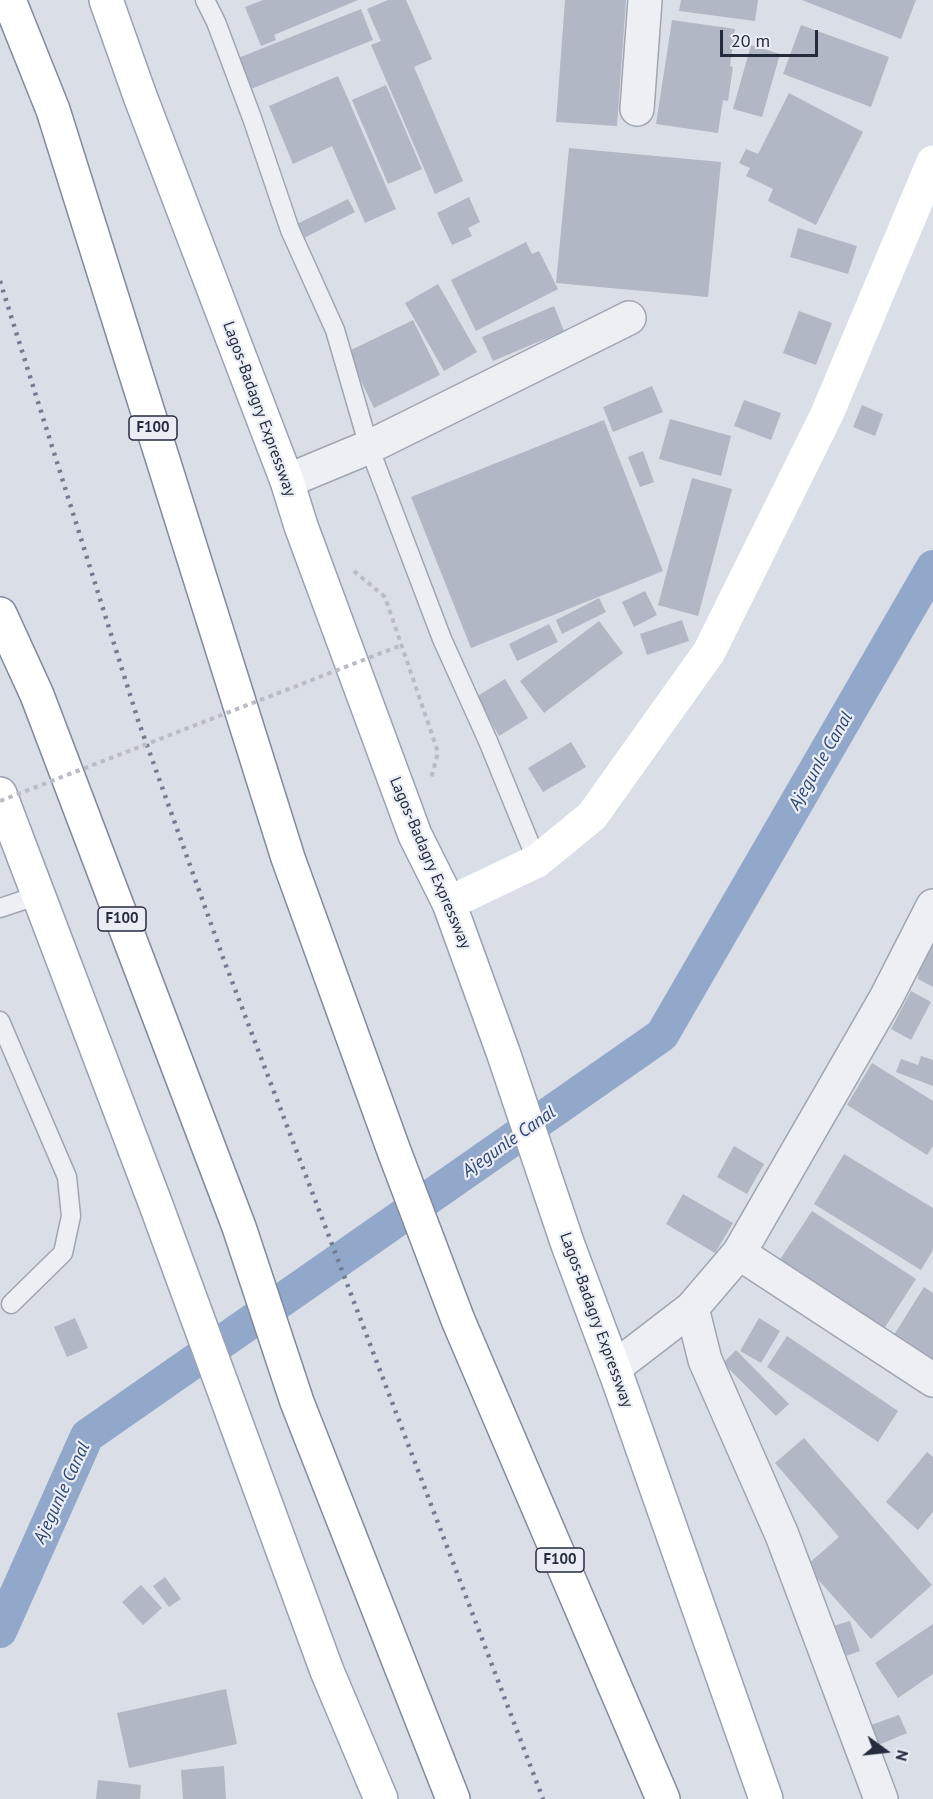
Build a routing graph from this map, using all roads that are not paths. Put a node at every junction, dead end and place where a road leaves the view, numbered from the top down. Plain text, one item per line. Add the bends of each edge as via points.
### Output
1 (9, 0) edge
2 (106, 0) edge
3 (205, 0) edge
4 (645, 0) edge
5 (637, 109) dead end
6 (933, 162) edge
7 (629, 318) dead end
8 (369, 447) junction
9 (287, 482) junction
10 (0, 614) edge
11 (0, 794) edge
12 (537, 861) junction
13 (39, 895) junction
14 (449, 903) junction
15 (933, 906) edge
16 (0, 908) edge
17 (0, 1021) edge
18 (739, 1253) junction
19 (11, 1304) dead end
20 (692, 1308) junction
21 (614, 1368) junction
22 (933, 1380) edge
23 (381, 1799) edge
24 (453, 1799) edge
25 (663, 1799) edge
26 (766, 1799) edge
27 (881, 1799) edge

1 - 25 main road, F100 via 53,110 288,858 394,1151 458,1320
2 - 9 main road, Lagos-Badagry Expressway
3 - 8 lane via 252,118 290,230 334,330
4 - 5 street
6 - 12 main road via 827,414 709,652 592,816
7 - 8 street
8 - 9 street
8 - 12 lane via 442,639
9 - 14 main road, Lagos-Badagry Expressway via 415,835
10 - 24 main road, F100 via 37,695 238,1227 297,1402
11 - 13 main road
12 - 14 main road
13 - 16 lane
13 - 23 main road via 327,1671
14 - 21 main road, Lagos-Badagry Expressway
15 - 18 street via 886,998
17 - 19 lane via 66,1177 70,1216 63,1252
18 - 20 street
18 - 22 street
20 - 21 street
20 - 27 street via 705,1360 782,1535
21 - 26 main road, Lagos-Badagry Expressway

